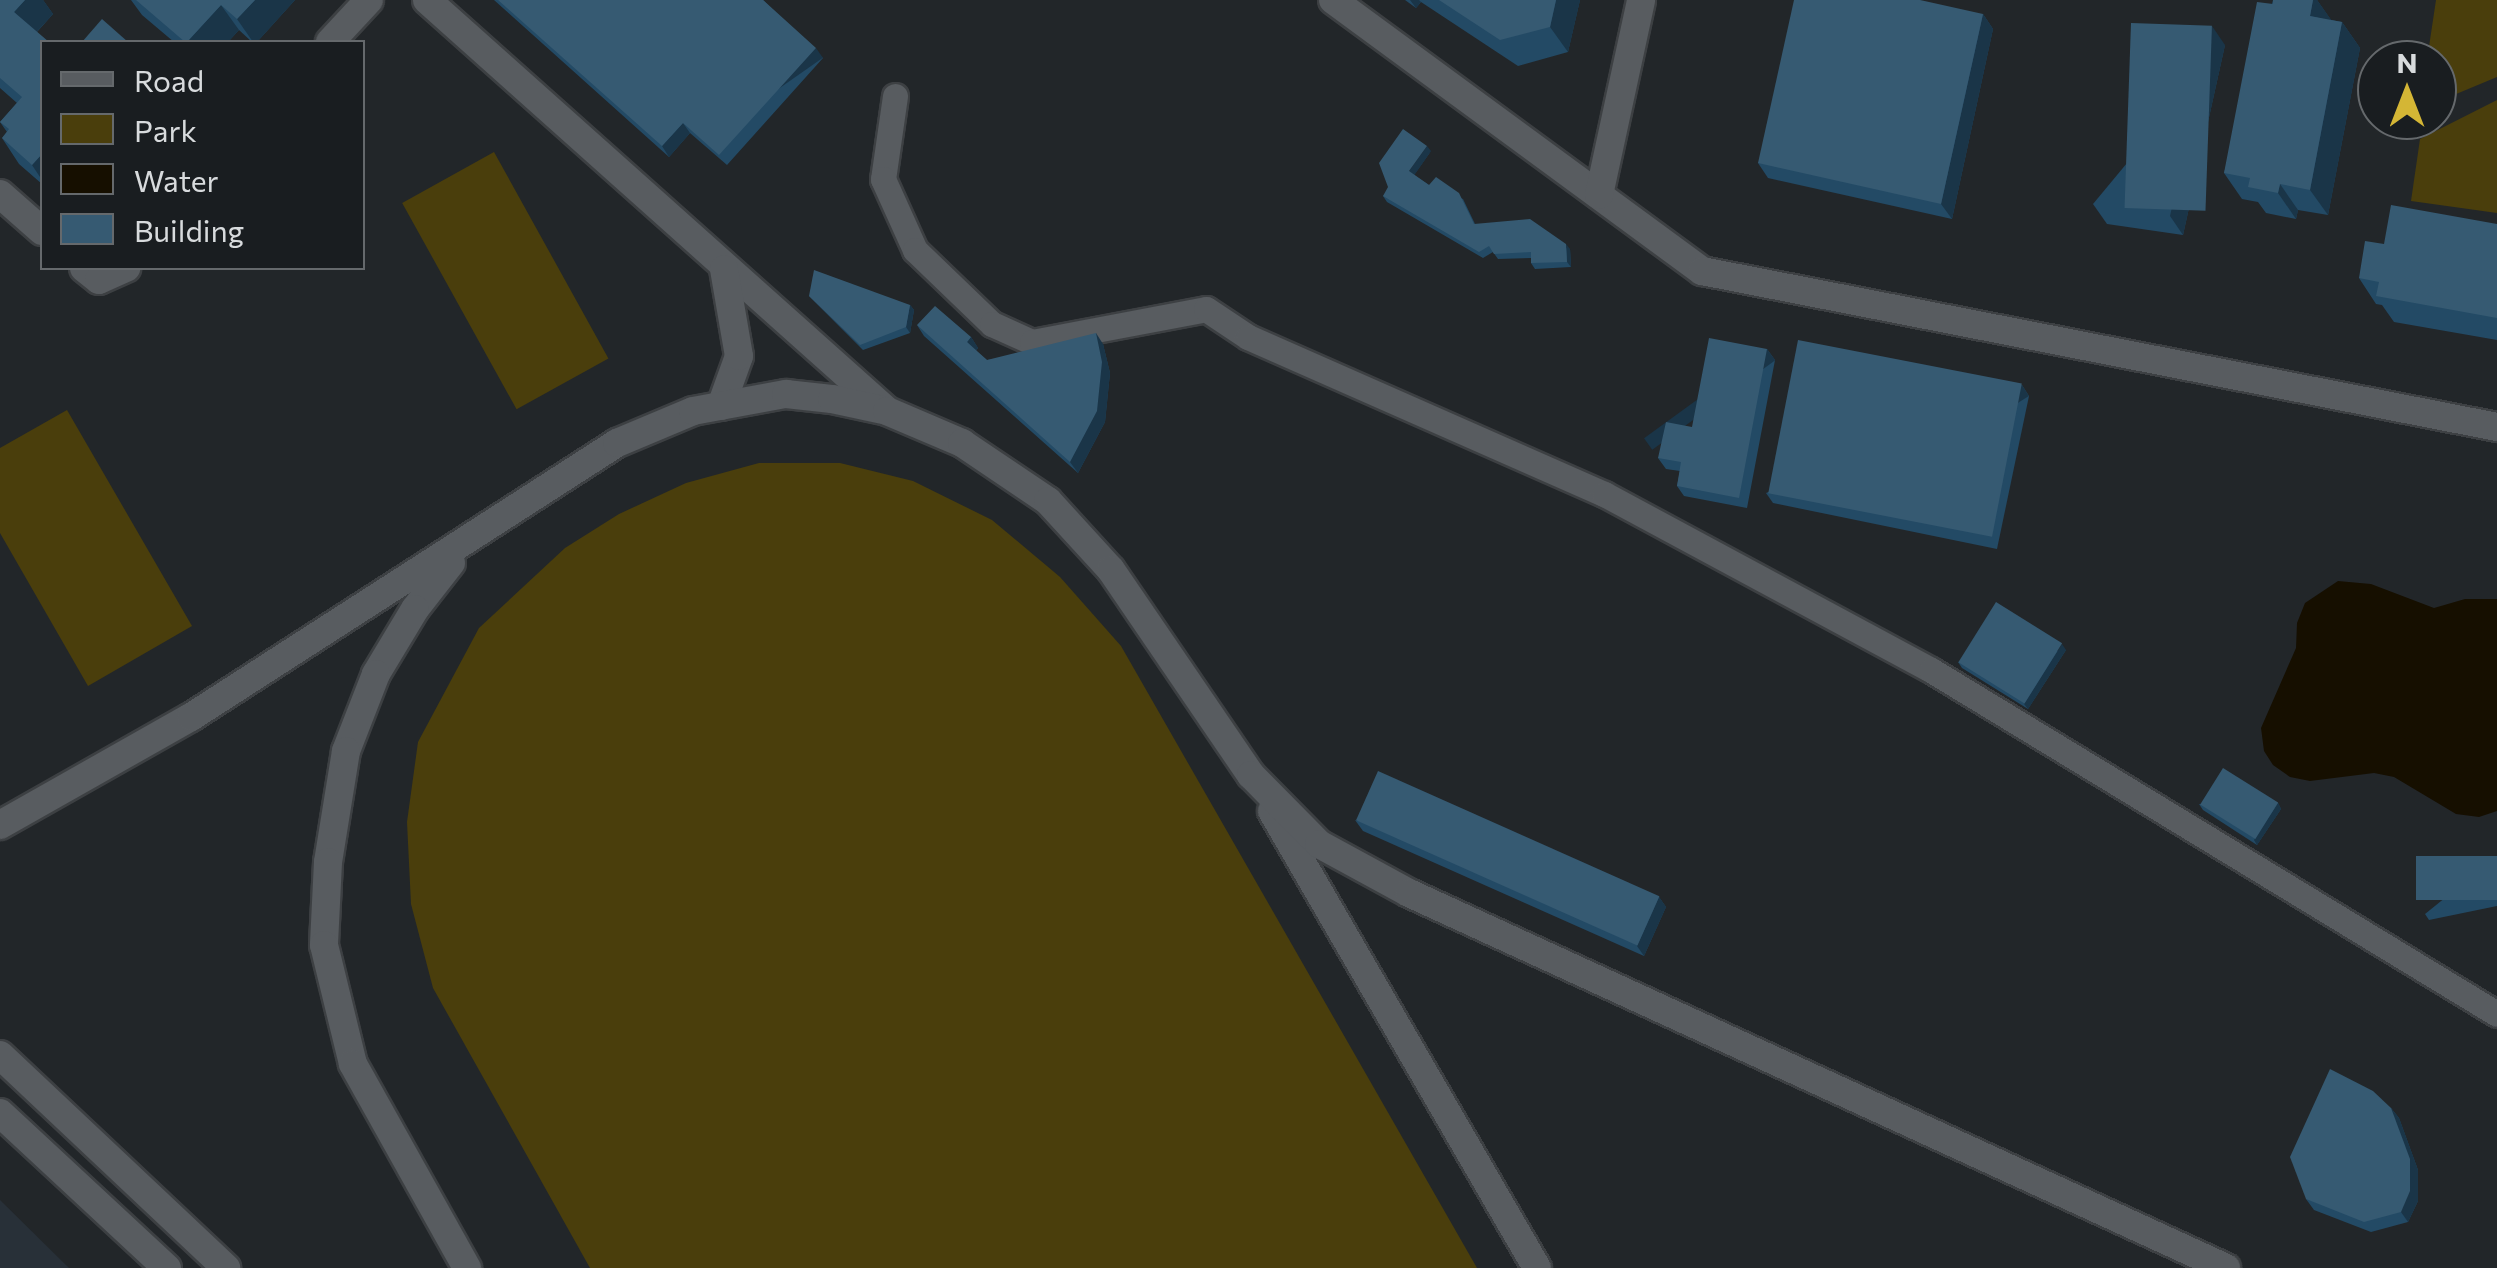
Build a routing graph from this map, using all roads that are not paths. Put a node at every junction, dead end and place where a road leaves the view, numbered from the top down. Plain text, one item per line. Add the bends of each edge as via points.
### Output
1 (369, 0) edge
2 (427, 0) edge
3 (1333, 0) edge
4 (1641, 0) edge
5 (332, 40) edge
6 (895, 96) dead end
7 (0, 194) edge
8 (1599, 195) junction
9 (40, 229) edge
10 (724, 268) junction
11 (86, 270) edge
12 (122, 270) edge
13 (720, 406) junction
14 (887, 411) junction
15 (2497, 427) edge
16 (482, 533) junction
17 (1251, 775) junction
18 (0, 826) edge
19 (2497, 1014) edge
20 (0, 1055) edge
21 (0, 1113) edge
22 (167, 1268) edge
23 (226, 1268) edge
24 (467, 1268) edge
25 (1536, 1268) edge
26 (2226, 1268) edge

1 - 5 street
2 - 10 street
3 - 8 street
4 - 8 street
6 - 19 lane via 883,179 915,250 992,324 1032,342 1206,309 1248,337 1604,494 1914,661
7 - 9 street
8 - 15 street via 1702,271
10 - 13 street via 739,356
10 - 14 street
11 - 12 street via 99,280
13 - 14 street via 786,394
13 - 16 street via 617,443
14 - 17 street via 962,442 1048,500 1111,570
16 - 18 street via 191,717
16 - 24 street via 445,569 376,674 346,751 328,862 324,945 353,1064
17 - 25 street
17 - 26 street via 1319,844 1410,894
20 - 23 street
21 - 22 street

